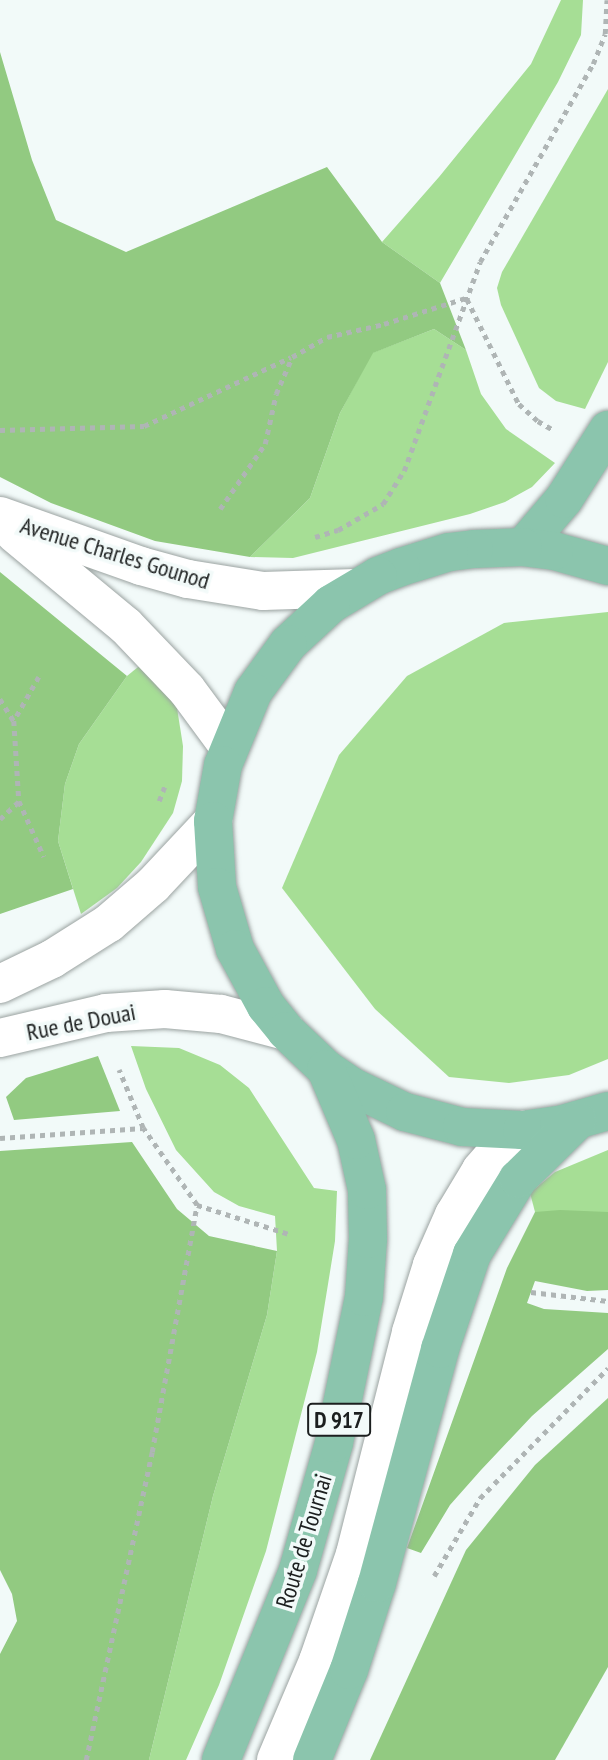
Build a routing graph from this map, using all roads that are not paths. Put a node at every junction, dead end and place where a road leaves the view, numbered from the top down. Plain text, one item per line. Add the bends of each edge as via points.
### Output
1 (602, 440) edge
2 (0, 519) edge
3 (523, 547) junction
4 (608, 566) edge
5 (356, 588) junction
6 (229, 747) junction
7 (214, 821) junction
8 (0, 984) edge
9 (286, 1031) junction
10 (0, 1038) edge
11 (326, 1069) junction
12 (592, 1116) edge
13 (522, 1130) junction
14 (221, 1760) edge
15 (276, 1760) edge
16 (312, 1760) edge

1 - 3 main road via 557,509
2 - 5 street, Avenue Charles Gounod via 188,579 263,591
2 - 6 street, Avenue Charles Gounod via 126,626 187,690
3 - 4 main road
3 - 5 main road via 449,552
5 - 6 main road via 331,604 288,645 253,692
6 - 7 main road
7 - 8 street via 153,886 108,923 52,959
7 - 9 main road via 217,887 235,949 260,997
9 - 10 street, Rue de Douai via 221,1014 165,1009 106,1013
9 - 11 main road
11 - 13 main road via 377,1100 423,1118 462,1127
11 - 14 main road, Route de Tournai / D 917 via 356,1140 366,1190 369,1239 364,1297 334,1443 298,1570
12 - 13 main road
12 - 16 main road via 518,1179 472,1255 440,1349 377,1583 349,1670
13 - 15 street via 481,1170 432,1265 355,1554 318,1661

